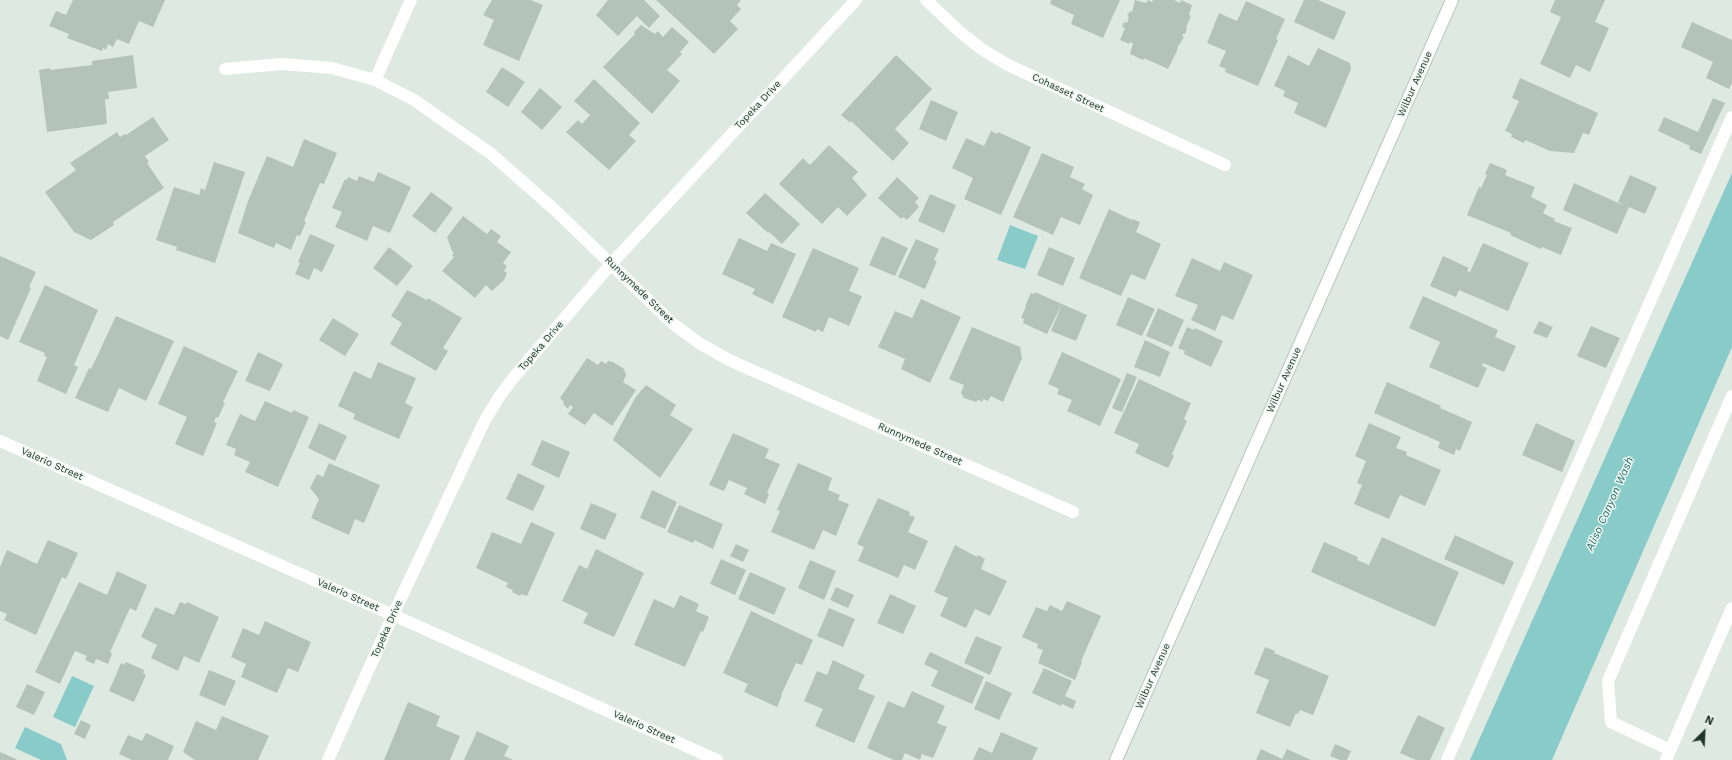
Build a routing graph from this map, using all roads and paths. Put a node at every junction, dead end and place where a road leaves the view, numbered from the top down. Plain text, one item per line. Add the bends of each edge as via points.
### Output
1 (411, 0) edge
2 (856, 0) edge
3 (926, 0) edge
4 (1452, 0) edge
5 (225, 69) dead end
6 (375, 80) junction
7 (1732, 117) edge
8 (1224, 165) dead end
9 (611, 264) junction
10 (1732, 396) edge
11 (0, 442) edge
12 (1073, 512) dead end
13 (1732, 608) edge
14 (393, 615) junction
15 (1668, 755) edge
16 (328, 760) edge
17 (717, 760) edge
18 (1116, 760) edge
19 (1447, 760) edge

1 - 6 street
2 - 9 street, Topeka Drive
3 - 8 street, Cohasset Street via 960,32 1008,65
4 - 18 street, Wilbur Avenue
5 - 6 street, Runnymede Street via 281,64 332,68
6 - 9 street, Runnymede Street via 414,100 490,153
7 - 19 street
9 - 12 street, Runnymede Street via 672,323 699,343 729,360
9 - 14 street, Topeka Drive via 499,397 484,422
10 - 15 street via 1608,681 1611,722
11 - 14 street, Valerio Street
13 - 15 street
14 - 16 street, Topeka Drive
14 - 17 street, Valerio Street

